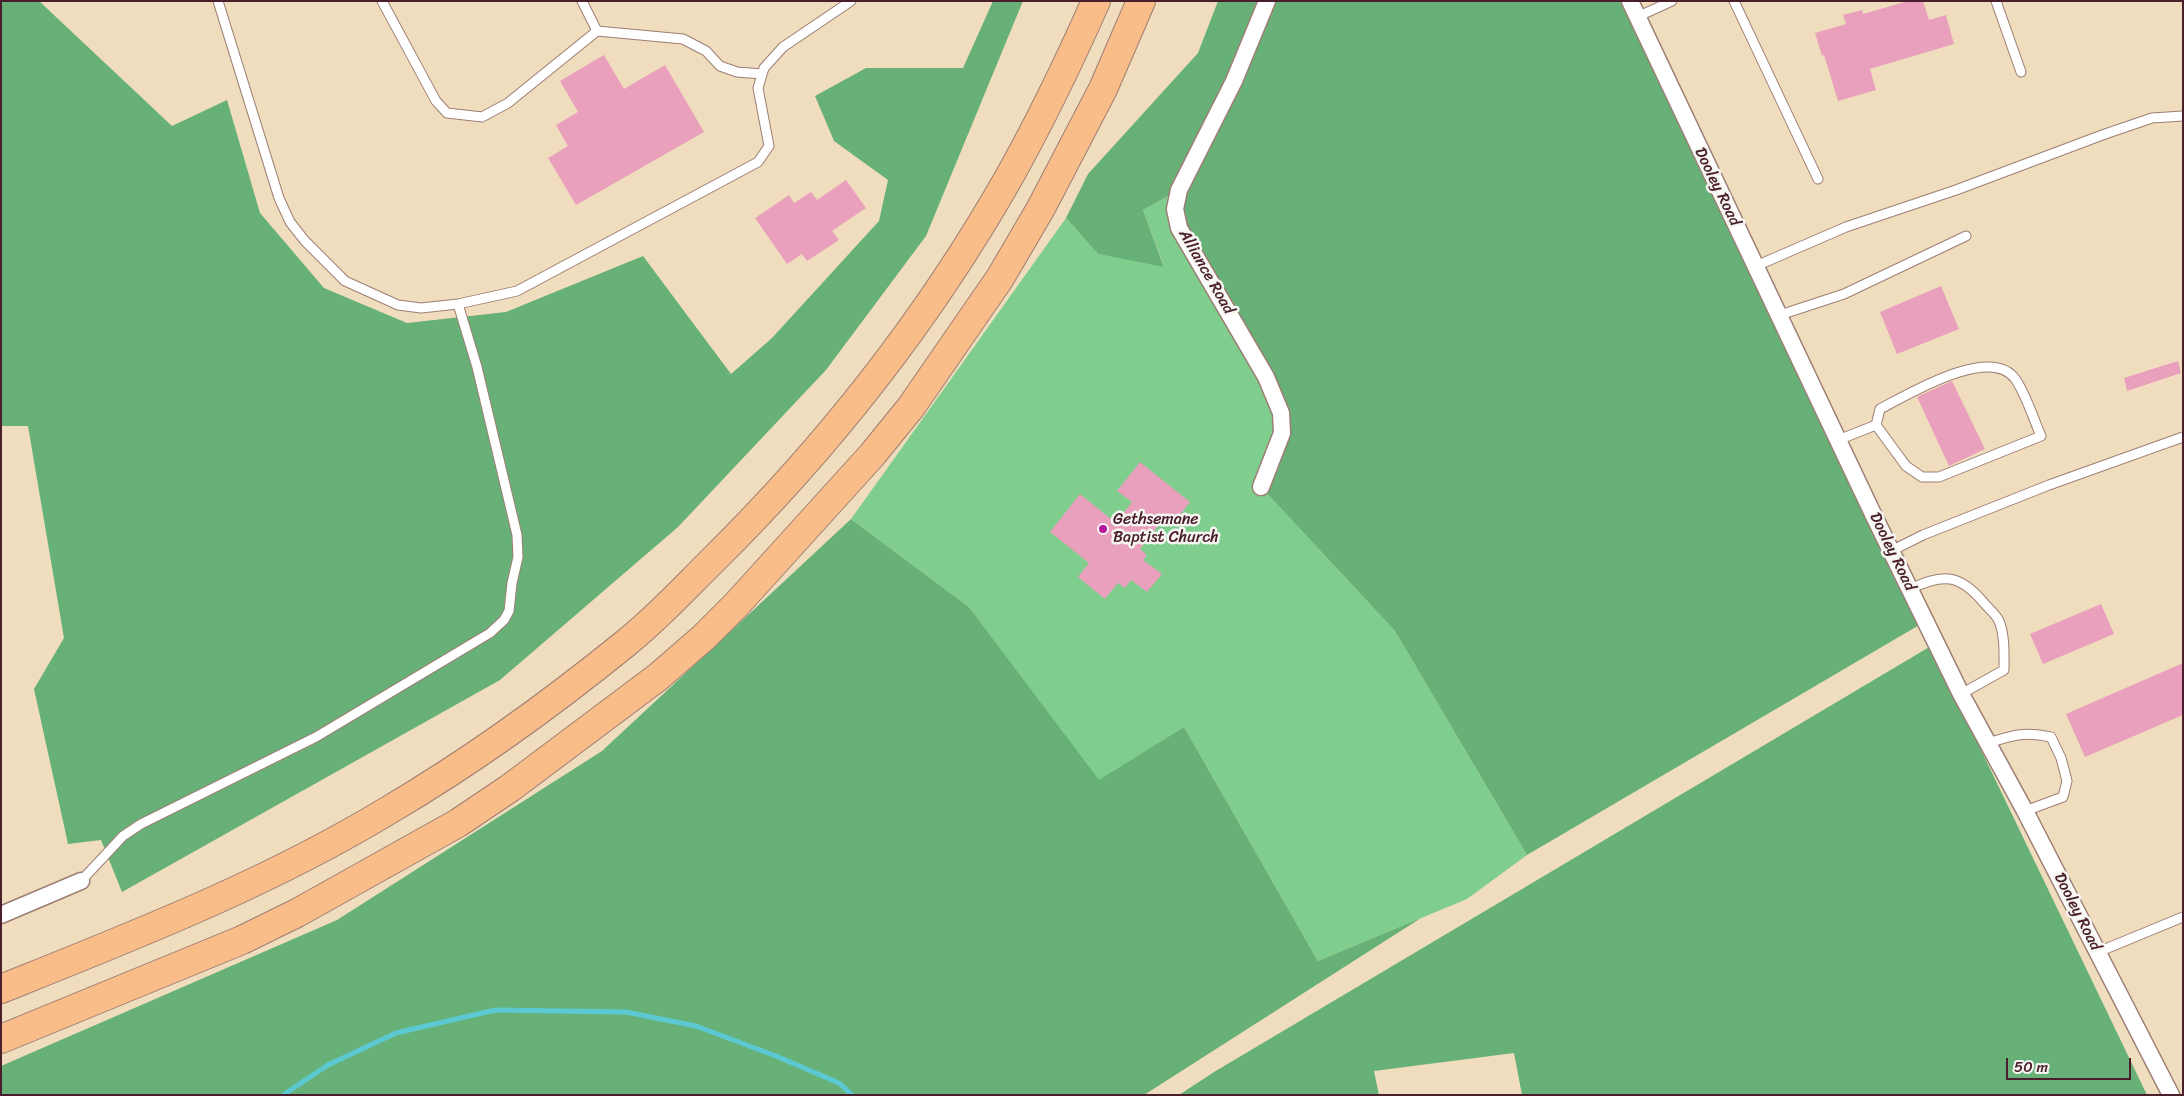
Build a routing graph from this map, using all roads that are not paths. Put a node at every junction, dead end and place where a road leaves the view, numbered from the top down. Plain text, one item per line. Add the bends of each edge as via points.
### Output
1 (218, 1) edge
2 (382, 1) edge
3 (582, 1) edge
4 (851, 1) edge
5 (1096, 1) edge
6 (1141, 1) edge
7 (1267, 1) edge
8 (1630, 1) edge
9 (1672, 1) edge
10 (1734, 1) edge
11 (1996, 1) edge
12 (1637, 17) junction
13 (597, 30) junction
14 (2021, 72) dead end
15 (762, 74) junction
16 (2183, 116) edge
17 (1818, 178) dead end
18 (1966, 236) dead end
19 (1756, 266) junction
20 (458, 304) junction
21 (1780, 315) junction
22 (1876, 425) junction
23 (2183, 437) edge
24 (1838, 440) junction
25 (1261, 487) dead end
26 (1891, 550) junction
27 (1910, 589) junction
28 (1961, 694) junction
29 (1988, 743) junction
30 (2025, 811) junction
31 (81, 881) joint
32 (1, 915) edge
33 (2183, 917) edge
34 (2098, 952) junction
35 (1, 989) edge
36 (1, 1039) edge
37 (2183, 1092) edge
38 (2171, 1095) edge
39 (2176, 1095) edge

1 - 20 lane via 279,198 290,222 305,241 345,281 383,299 421,308
2 - 13 lane via 436,100 447,113 482,117 508,103
3 - 13 lane
4 - 15 lane via 783,47
5 - 35 highway via 1068,64 1008,179 968,245 890,359 782,491 628,642 530,718 388,811 238,889 139,934
6 - 36 highway via 1103,89 1041,208 989,294 911,407 872,455 704,636 658,677 510,788 450,828 242,940
7 - 25 street, Alliance Road via 1234,81 1179,190 1175,209 1179,228 1266,376 1281,413 1282,433
8 - 12 street, Dooley Road
9 - 12 lane
10 - 17 lane
11 - 14 lane
12 - 19 street, Dooley Road
13 - 15 lane via 683,39 706,51 720,66 738,72
15 - 20 lane via 758,88 769,146 758,162 517,290
16 - 19 lane via 2152,118 2105,134 1846,228
18 - 21 lane via 1844,294
19 - 21 street, Dooley Road
20 - 31 lane via 477,367 517,535 518,557 509,611 504,620 490,633 316,738 141,824 123,836
21 - 24 street, Dooley Road
22 - 22 lane via 1906,466 1922,477 1939,477 2041,436 2015,378 1998,367 1968,368 1921,387 1880,410
22 - 24 lane
23 - 26 lane via 2031,492
24 - 26 street, Dooley Road
26 - 27 street, Dooley Road
27 - 28 street, Dooley Road
27 - 28 lane via 1929,580 1952,579 1971,588 1999,620 2005,652 2004,670
28 - 29 street, Dooley Road
29 - 30 street, Dooley Road
29 - 30 lane via 2018,733 2051,737 2067,781 2063,798
30 - 34 street, Dooley Road
31 - 32 street
33 - 34 lane
34 - 38 street, Dooley Road
37 - 39 lane

